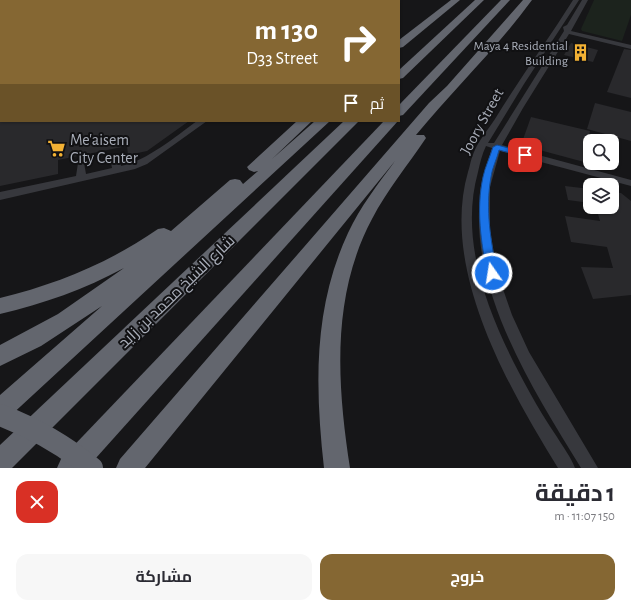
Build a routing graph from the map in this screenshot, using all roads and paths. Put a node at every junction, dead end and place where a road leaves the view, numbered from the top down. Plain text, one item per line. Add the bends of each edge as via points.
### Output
1 (456, 0) edge
2 (480, 0) edge
3 (506, 0) edge
4 (528, 0) edge
5 (576, 0) edge
6 (586, 0) edge
7 (566, 16) junction
8 (423, 26) junction
9 (568, 32) junction
10 (400, 44) edge
11 (631, 47) edge
12 (400, 51) edge
13 (400, 75) edge
14 (451, 89) junction
15 (400, 111) edge
16 (202, 122) edge
17 (304, 122) edge
18 (322, 122) edge
19 (351, 122) edge
20 (390, 122) edge
21 (483, 144) junction
22 (497, 147) junction
23 (115, 157) dead end
24 (81, 165) dead end
25 (117, 171) junction
26 (81, 179) junction
27 (628, 183) edge
28 (233, 186) junction
29 (0, 196) edge
30 (0, 306) edge
31 (0, 356) edge
32 (0, 410) edge
33 (0, 415) edge
34 (0, 462) edge
35 (70, 468) edge
36 (92, 468) edge
37 (129, 468) edge
38 (337, 468) edge
39 (567, 468) edge
40 (590, 468) edge

1 - 8 highway
2 - 13 highway
3 - 15 highway
4 - 14 highway
5 - 7 street, Joory Street
6 - 9 street, Joory Street
7 - 9 street via 569,19 565,27
7 - 21 street, Joory Street via 526,74
8 - 10 highway
8 - 12 highway
9 - 11 street
9 - 22 street, Joory Street via 537,78
14 - 37 highway via 433,106
14 - 38 highway via 366,216 352,242 344,266 328,350 328,399
16 - 25 street via 144,162
17 - 28 highway
18 - 32 highway
19 - 34 highway, شارع الشيخ محمد بن زايد
20 - 35 highway
21 - 22 street
21 - 39 street, Joory Street via 473,167 466,201 472,269 482,302 506,361 536,418
22 - 27 street via 553,158
22 - 40 street, Joory Street via 487,176 483,213 489,259 496,286 518,342 540,386
23 - 25 street
24 - 26 street
25 - 26 street
26 - 29 street
28 - 30 highway via 142,249 103,270 58,289
28 - 31 highway via 112,289 68,319
33 - 36 highway, bridge via 45,436

